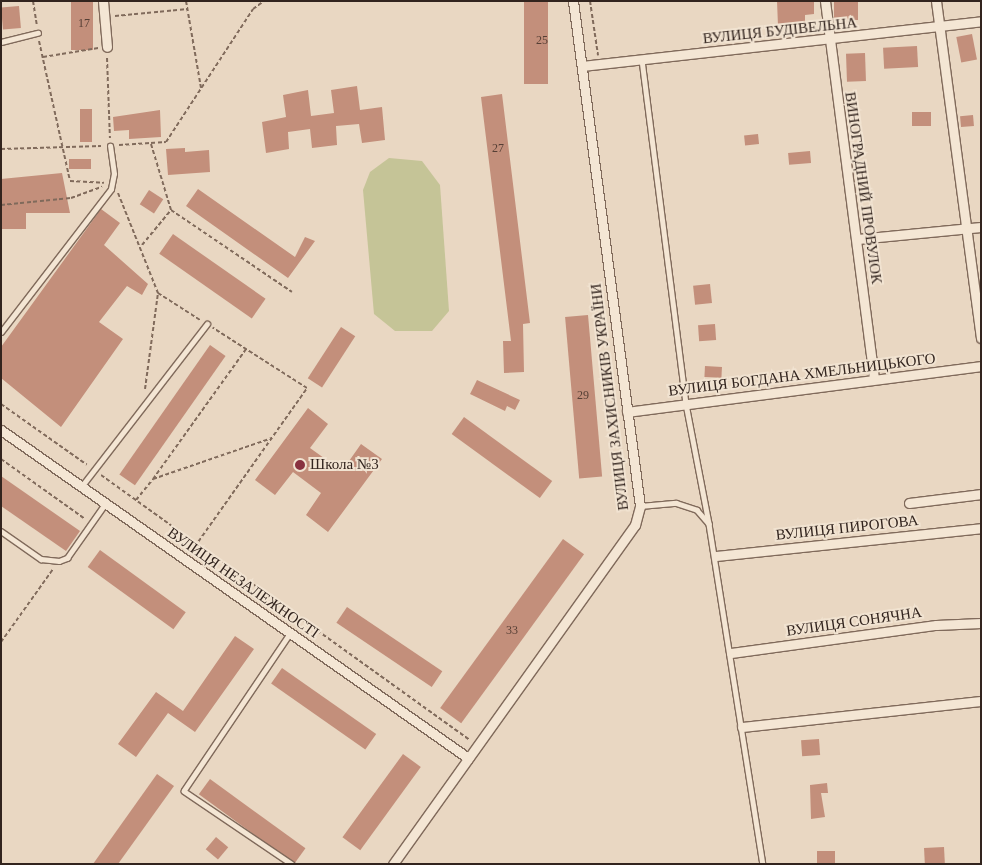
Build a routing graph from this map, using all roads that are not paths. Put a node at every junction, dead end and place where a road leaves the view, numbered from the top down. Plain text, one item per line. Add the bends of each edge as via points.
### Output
1 (103, 1) edge
2 (573, 1) edge
3 (825, 1) edge
4 (936, 1) edge
5 (981, 21) edge
6 (941, 27) junction
7 (38, 33) road end
8 (829, 39) junction
9 (1, 42) edge
10 (107, 47) road end
11 (642, 60) junction
12 (582, 66) junction
13 (110, 146) road end
14 (981, 227) edge
15 (968, 229) junction
16 (857, 238) junction
17 (206, 324) road end
18 (1, 332) edge
19 (981, 338) edge
20 (981, 366) edge
21 (874, 378) junction
22 (686, 404) junction
23 (627, 412) junction
24 (1, 430) edge
25 (81, 486) junction
26 (981, 494) edge
27 (105, 503) junction
28 (909, 503) dead end
29 (640, 506) junction
30 (709, 524) junction
31 (981, 528) edge
32 (1, 531) edge
33 (716, 556) junction
34 (981, 623) edge
35 (291, 633) junction
36 (731, 653) junction
37 (981, 700) edge
38 (742, 727) junction
39 (468, 758) junction
40 (292, 864) edge
41 (394, 864) edge
42 (763, 864) edge

1 - 10 street
2 - 12 street, ВУЛИЦЯ ЗАХИСНИКІВ УКРАЇНИ
3 - 8 street, ВИНОГРАДНИЙ ПРОВУЛОК
4 - 6 street
5 - 6 street, ВУЛИЦЯ БУДІВЕЛЬНА
6 - 8 street, ВУЛИЦЯ БУДІВЕЛЬНА
6 - 15 street
7 - 9 lane
8 - 11 street, ВУЛИЦЯ БУДІВЕЛЬНА
8 - 16 street, ВИНОГРАДНИЙ ПРОВУЛОК
11 - 12 street, ВУЛИЦЯ БУДІВЕЛЬНА
11 - 22 lane
12 - 23 street, ВУЛИЦЯ ЗАХИСНИКІВ УКРАЇНИ
13 - 18 lane via 114,183
14 - 15 street
15 - 16 street
15 - 19 street
16 - 21 street, ВИНОГРАДНИЙ ПРОВУЛОК
17 - 25 lane
20 - 21 street, ВУЛИЦЯ БОГДАНА ХМЕЛЬНИЦЬКОГО
21 - 22 street, ВУЛИЦЯ БОГДАНА ХМЕЛЬНИЦЬКОГО
22 - 23 street, ВУЛИЦЯ БОГДАНА ХМЕЛЬНИЦЬКОГО
22 - 30 lane
23 - 29 street, ВУЛИЦЯ ЗАХИСНИКІВ УКРАЇНИ
24 - 25 street, ВУЛИЦЯ НЕЗАЛЕЖНОСТІ
25 - 27 street, ВУЛИЦЯ НЕЗАЛЕЖНОСТІ
26 - 28 street
27 - 32 lane via 66,558 59,561 41,559
27 - 35 street, ВУЛИЦЯ НЕЗАЛЕЖНОСТІ
29 - 30 lane via 676,503 697,510
29 - 39 street, ВУЛИЦЯ ЗАХИСНИКІВ УКРАЇНИ via 635,526
30 - 33 lane
31 - 33 street, ВУЛИЦЯ ПИРОГОВА
33 - 36 lane
34 - 36 street, ВУЛИЦЯ СОНЯЧНА via 936,625
35 - 39 street, ВУЛИЦЯ НЕЗАЛЕЖНОСТІ
35 - 40 lane via 184,791
36 - 38 lane
37 - 38 street
38 - 42 lane
39 - 41 street, ВУЛИЦЯ ЗАХИСНИКІВ УКРАЇНИ

